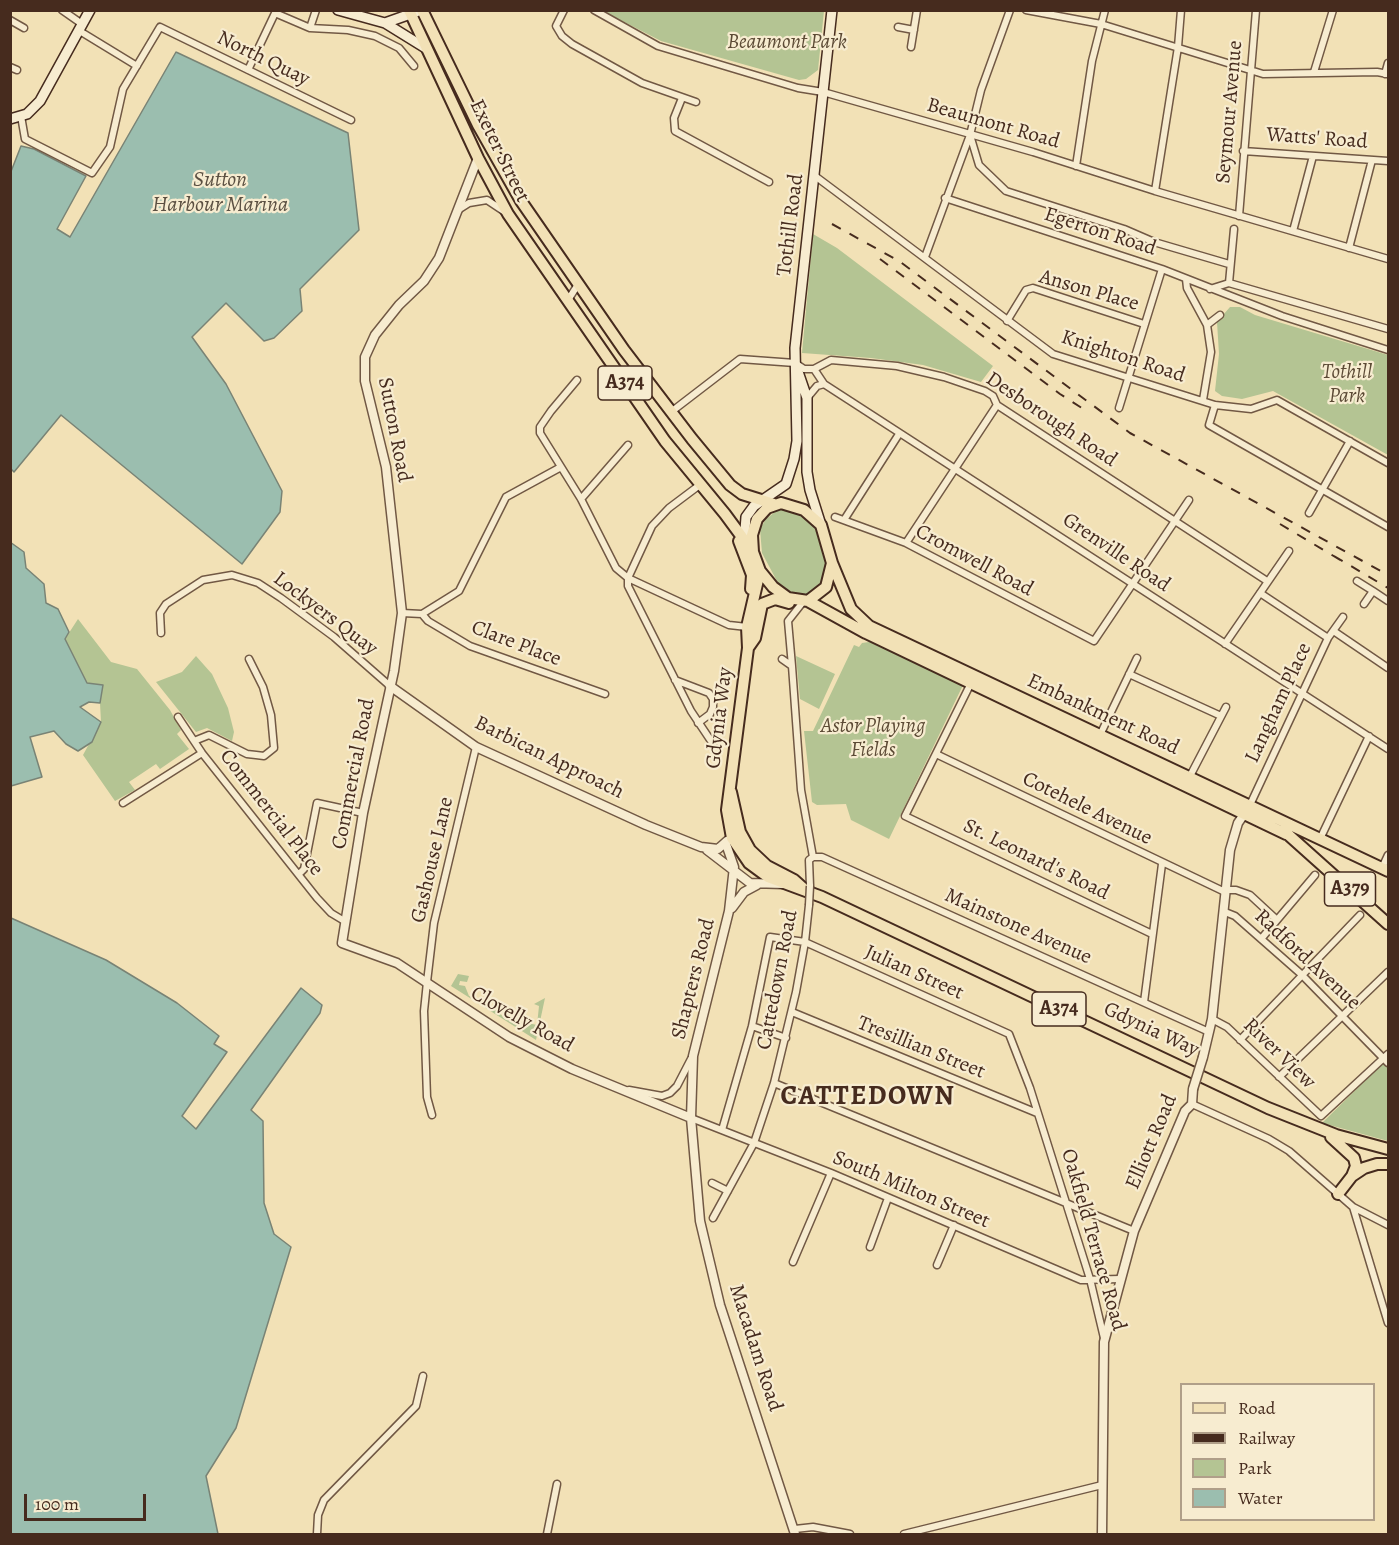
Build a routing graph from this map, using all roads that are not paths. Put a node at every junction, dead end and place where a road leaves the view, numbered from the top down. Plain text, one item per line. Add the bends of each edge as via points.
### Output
1 (62, 10) edge
2 (90, 10) edge
3 (316, 10) edge
4 (338, 10) edge
5 (564, 10) edge
6 (594, 10) edge
7 (832, 10) edge
8 (917, 10) edge
9 (1010, 10) edge
10 (1026, 10) edge
11 (1105, 10) edge
12 (1181, 10) edge
13 (1256, 10) edge
14 (1333, 10) edge
15 (415, 11) edge
16 (275, 12) edge
17 (10, 20) edge
18 (384, 23) junction
19 (1101, 24) junction
20 (80, 27) junction
21 (898, 27) dead end
22 (24, 28) dead end
23 (310, 28) junction
24 (914, 30) junction
25 (911, 47) dead end
26 (1179, 47) junction
27 (427, 49) junction
28 (1389, 63) edge
29 (137, 66) junction
30 (414, 66) dead end
31 (248, 70) junction
32 (1249, 70) junction
33 (1314, 72) junction
34 (1387, 74) edge
35 (823, 92) junction
36 (682, 98) junction
37 (696, 102) dead end
38 (21, 116) junction
39 (10, 119) edge
40 (351, 120) dead end
41 (478, 125) junction
42 (970, 135) junction
43 (1243, 151) junction
44 (1313, 156) junction
45 (478, 158) junction
46 (1372, 160) junction
47 (1389, 161) edge
48 (1076, 166) junction
49 (815, 176) junction
50 (769, 182) dead end
51 (1155, 191) junction
52 (945, 198) junction
53 (457, 211) junction
54 (508, 214) junction
55 (1239, 216) junction
56 (1234, 229) dead end
57 (1293, 231) junction
58 (1349, 248) junction
59 (925, 257) junction
60 (1389, 259) edge
61 (1229, 264) junction
62 (1162, 269) junction
63 (1186, 279) junction
64 (579, 282) junction
65 (1229, 283) junction
66 (1210, 289) junction
67 (568, 300) junction
68 (1220, 315) dead end
69 (1007, 321) junction
70 (1144, 324) junction
71 (1207, 325) junction
72 (1389, 329) edge
73 (1389, 350) edge
74 (795, 363) junction
75 (814, 369) junction
76 (1129, 378) junction
77 (577, 380) dead end
78 (824, 384) junction
79 (807, 398) junction
80 (1203, 400) junction
81 (997, 405) junction
82 (1215, 405) junction
83 (1119, 408) dead end
84 (671, 412) junction
85 (899, 434) junction
86 (1350, 441) junction
87 (628, 445) dead end
88 (1389, 463) edge
89 (561, 467) junction
90 (957, 469) junction
91 (701, 484) junction
92 (1323, 490) junction
93 (581, 499) junction
94 (1189, 500) dead end
95 (762, 501) junction
96 (774, 504) junction
97 (1310, 513) dead end
98 (725, 514) junction
99 (835, 517) dead end
100 (844, 520) junction
101 (1174, 522) junction
102 (821, 525) junction
103 (1389, 527) edge
104 (906, 543) junction
105 (752, 548) junction
106 (1289, 551) dead end
107 (832, 563) junction
108 (760, 571) junction
109 (628, 578) junction
110 (1267, 581) junction
111 (1357, 581) dead end
112 (1134, 585) junction
113 (1373, 591) junction
114 (1260, 593) junction
115 (1389, 601) edge
116 (803, 602) junction
117 (1364, 604) dead end
118 (750, 610) junction
119 (402, 613) junction
120 (422, 614) junction
121 (1343, 617) dead end
122 (747, 627) junction
123 (1335, 632) junction
124 (161, 633) dead end
125 (1328, 639) junction
126 (1225, 644) junction
127 (748, 648) junction
128 (1137, 658) dead end
129 (249, 659) dead end
130 (782, 659) dead end
131 (792, 666) junction
132 (1389, 668) edge
133 (1129, 674) junction
134 (675, 680) junction
135 (971, 683) junction
136 (390, 686) junction
137 (1302, 693) junction
138 (605, 694) dead end
139 (1226, 707) dead end
140 (1221, 716) junction
141 (178, 717) dead end
142 (698, 723) junction
143 (1100, 735) junction
144 (1369, 736) junction
145 (194, 741) junction
146 (713, 744) dead end
147 (476, 747) junction
148 (1389, 749) edge
149 (202, 753) junction
150 (936, 754) junction
151 (1189, 778) junction
152 (731, 792) junction
153 (123, 803) dead end
154 (1247, 810) junction
155 (363, 813) junction
156 (1270, 817) junction
157 (729, 829) junction
158 (1286, 834) junction
159 (1320, 839) junction
160 (726, 844) junction
161 (701, 847) junction
162 (1389, 855) edge
163 (813, 856) junction
164 (1162, 864) junction
165 (1385, 870) edge
166 (734, 872) junction
167 (299, 874) junction
168 (1315, 875) dead end
169 (783, 884) junction
170 (758, 885) junction
171 (804, 888) junction
172 (1225, 891) junction
173 (729, 911) junction
174 (1225, 912) junction
175 (1360, 915) dead end
176 (1277, 920) junction
177 (346, 922) junction
178 (1389, 924) edge
179 (1152, 934) junction
180 (1261, 939) junction
181 (805, 942) junction
182 (342, 943) joint
183 (1389, 972) edge
184 (1301, 975) junction
185 (427, 982) junction
186 (1144, 1002) junction
187 (792, 1012) junction
188 (1342, 1016) junction
189 (1212, 1019) junction
190 (752, 1026) junction
191 (1209, 1032) junction
192 (1009, 1034) joint
193 (786, 1038) junction
194 (1240, 1040) junction
195 (693, 1056) junction
196 (1387, 1058) edge
197 (1279, 1077) junction
198 (774, 1083) junction
199 (629, 1090) junction
200 (1192, 1104) junction
201 (1037, 1113) junction
202 (432, 1115) dead end
203 (691, 1118) junction
204 (1315, 1128) junction
205 (722, 1130) junction
206 (754, 1143) junction
207 (1389, 1149) edge
208 (1389, 1164) edge
209 (831, 1173) junction
210 (1352, 1176) junction
211 (712, 1184) dead end
212 (728, 1191) junction
213 (1338, 1194) junction
214 (888, 1198) junction
215 (1064, 1201) junction
216 (1353, 1207) junction
217 (713, 1218) dead end
218 (954, 1225) junction
219 (1389, 1225) edge
220 (1134, 1231) junction
221 (870, 1247) dead end
222 (793, 1262) dead end
223 (937, 1265) dead end
224 (1090, 1279) junction
225 (1120, 1279) junction
226 (1389, 1323) edge
227 (1104, 1342) junction
228 (423, 1376) dead end
229 (556, 1485) dead end
230 (1102, 1485) junction
231 (795, 1532) edge
232 (317, 1534) edge
233 (547, 1534) edge
234 (850, 1534) edge
235 (904, 1534) edge
236 (1102, 1534) edge

1 - 20 street
2 - 20 main road
3 - 23 street
4 - 18 main road
5 - 36 street via 556,26 572,44 642,83
6 - 35 street, Beaumont Road via 658,46
7 - 35 main road, Tothill Road
8 - 24 street
9 - 42 street via 981,90
10 - 19 street
11 - 19 street
12 - 26 street
13 - 32 street, Seymour Avenue
14 - 33 street
15 - 18 main road
15 - 27 main road, Exeter Street / A374
15 - 41 main road, Exeter Street / A374
16 - 23 street
16 - 31 street
17 - 22 street
18 - 27 main road
19 - 26 street
19 - 48 street
20 - 29 street
20 - 38 main road via 40,101
21 - 24 street
23 - 30 street via 375,36 399,48
24 - 25 street
26 - 32 street
26 - 51 street
27 - 45 main road, Exeter Street / A374
28 - 34 street
29 - 31 street, North Quay via 160,27
29 - 38 street via 120,98 110,147 92,173 25,139
31 - 40 street, North Quay
32 - 33 street via 1263,74
32 - 43 street, Seymour Avenue
33 - 34 street
35 - 42 street, Beaumont Road
35 - 49 main road, Tothill Road
36 - 37 street
36 - 50 street via 674,118 675,131
38 - 39 main road
41 - 45 main road
41 - 64 main road, Exeter Street / A374 via 521,201
42 - 48 street, Beaumont Road
42 - 52 street
42 - 61 street via 979,165 1006,191
43 - 44 street, Watts' Road
43 - 55 street, Seymour Avenue
44 - 46 street, Watts' Road
44 - 57 street
45 - 53 street, Sutton Road
45 - 54 main road, Exeter Street / A374
46 - 47 street, Watts' Road
46 - 58 street
48 - 51 street, Beaumont Road
49 - 59 street, Knighton Road
49 - 74 main road, Tothill Road
51 - 55 street, Beaumont Road
52 - 59 street
52 - 62 street, Egerton Road
53 - 54 street via 469,203 487,200
53 - 119 street, Sutton Road via 439,258 424,281 375,335 365,357 365,381 386,467
54 - 67 main road, Exeter Street / A374
55 - 57 street, Beaumont Road
56 - 61 street
57 - 58 street, Beaumont Road
58 - 60 street, Beaumont Road
59 - 69 street, Knighton Road
61 - 65 street
62 - 63 street, Egerton Road
62 - 70 street
63 - 66 street, Egerton Road
63 - 71 street
64 - 67 street
64 - 84 main road, Exeter Street / A374
65 - 66 street
65 - 72 street
66 - 73 street, Egerton Road
67 - 91 main road, Exeter Street / A374 via 664,441
68 - 71 street
69 - 70 street, Anson Place via 1026,290 1033,288
69 - 76 street, Knighton Road via 1053,354
70 - 76 street
71 - 80 street via 1211,352
74 - 75 street via 804,369
74 - 79 main road, Tothill Road
74 - 84 street via 740,359
74 - 95 main road, Tothill Road via 794,459 786,484
75 - 78 street, Grenville Road
75 - 81 street, Desborough Road via 831,360 897,366 977,387 993,396
76 - 80 street, Knighton Road
76 - 83 street
77 - 89 street via 540,427
78 - 79 street
78 - 85 street, Grenville Road
79 - 102 main road, Tothill Road via 807,472
80 - 82 street, Knighton Road
81 - 90 street
81 - 101 street, Desborough Road
82 - 86 street, Knighton Road via 1251,409 1277,400
82 - 92 street via 1209,425
84 - 95 main road, Exeter Street / A374 via 730,485
85 - 90 street, Grenville Road
85 - 100 street
86 - 88 street, Knighton Road
86 - 92 street
87 - 93 street
89 - 93 street
89 - 120 street via 506,498 466,582
90 - 104 street
90 - 112 street, Grenville Road
91 - 98 main road, Exeter Street / A374
91 - 109 street via 652,526
92 - 97 street
92 - 103 street
93 - 109 street via 616,568
94 - 101 street
95 - 96 main road, Exeter Street / A374
95 - 105 main road, Tothill Road via 746,518 745,530
96 - 102 main road via 797,506
96 - 105 main road via 757,519
98 - 105 main road, Exeter Street / A374
98 - 118 main road, A374 via 752,575
99 - 100 street, Cromwell Road
100 - 104 street, Cromwell Road
101 - 110 street, Desborough Road
101 - 112 street
102 - 107 main road
104 - 112 street, Cromwell Road via 1094,641
105 - 108 main road
106 - 110 street
107 - 116 main road via 826,587
107 - 143 main road, Embankment Road via 851,609 870,626
108 - 116 main road via 780,593
108 - 118 main road, Gdynia Way / A374
109 - 122 street via 729,625
109 - 134 street via 628,586
110 - 114 street
111 - 113 street
112 - 126 street, Grenville Road
113 - 115 street
113 - 117 street
114 - 125 street
114 - 126 street
116 - 127 main road, Gdynia Way via 765,601 759,609 755,638
116 - 131 street, Cattedown Road via 788,621
116 - 135 main road, Embankment Road
118 - 122 main road, Gdynia Way / A374
119 - 120 street
119 - 136 street, Commercial Road
120 - 138 street, Clare Place via 470,646
121 - 123 street, Langham Place
122 - 127 main road, Gdynia Way / A374
123 - 125 street, Langham Place
123 - 132 street
124 - 136 street, Lockyers Quay via 160,613 166,604 204,580 232,575 258,583 279,597 334,637
125 - 137 street, Langham Place
126 - 137 street, Grenville Road
127 - 152 main road, Gdynia Way
128 - 133 street
129 - 145 street via 271,715 274,748 264,756 247,754 209,735
130 - 131 street
131 - 163 street, Cattedown Road via 801,790
133 - 140 street
133 - 143 street
134 - 142 street
134 - 142 street via 710,693 713,707
135 - 150 street
135 - 154 main road, Embankment Road
136 - 147 street, Barbican Approach
136 - 155 street, Commercial Road
137 - 144 street, Grenville Road
137 - 154 street, Langham Place
139 - 140 street
140 - 151 street
141 - 145 street, Commercial Place
142 - 146 street
143 - 151 main road, Embankment Road
144 - 148 street, Grenville Road
144 - 159 street
145 - 149 street, Commercial Place
147 - 161 street, Barbican Approach
147 - 185 street, Gashouse Lane via 434,923
149 - 153 street
149 - 167 street, Commercial Place
150 - 164 street, Cotehele Avenue
150 - 179 street, St. Leonard's Road via 905,816
151 - 154 main road, Embankment Road
152 - 157 main road, Gdynia Way / A374 via 727,810
152 - 171 main road, Gdynia Way / A374 via 740,832 750,850 767,866
154 - 156 main road, Embankment Road
154 - 158 main road, Embankment Road
154 - 172 street, Elliott Road via 1232,839
155 - 167 street via 316,803 304,868
155 - 177 street, Commercial Road
156 - 158 main road
156 - 159 main road, Embankment Road
157 - 160 street
157 - 169 main road, Gdynia Way / A374 via 744,858 760,873
158 - 178 main road, A379
159 - 165 main road, Embankment Road
160 - 161 street, Barbican Approach via 714,849
160 - 166 street, Shapters Road
161 - 166 street, Barbican Approach
162 - 165 street
163 - 181 street, Cattedown Road, bridge via 809,860
163 - 186 street, Mainstone Avenue
164 - 172 street, Cotehele Avenue
164 - 179 street
166 - 170 street, Barbican Approach via 744,881
166 - 173 street, Shapters Road
167 - 177 street, Commercial Place via 331,913
168 - 176 street
169 - 170 street
169 - 171 main road, Gdynia Way / A374
170 - 173 street, Shapters Road via 744,892
171 - 204 main road, Gdynia Way / A374
172 - 174 street, Elliott Road
172 - 176 street, Cotehele Avenue via 1250,895
173 - 195 street, Shapters Road
174 - 180 street, Radford Avenue via 1235,915
174 - 189 street, Elliott Road
175 - 184 street
176 - 180 street
177 - 182 street, Commercial Road
179 - 186 street
180 - 184 street, Radford Avenue
181 - 187 street, Cattedown Road
181 - 190 street, Julian Street via 770,937
181 - 192 street, Julian Street
182 - 185 street, Clovelly Road via 397,963
183 - 188 street
184 - 188 street, Radford Avenue
184 - 194 street
185 - 199 street, Clovelly Road via 509,1037 572,1069
185 - 202 street, Gashouse Lane via 427,1097
186 - 191 street, Mainstone Avenue
187 - 193 street, Cattedown Road
187 - 201 street, Tresillian Street
188 - 196 street, Radford Avenue
188 - 197 street
189 - 191 street, Elliott Road
189 - 194 street, River View
190 - 193 street
190 - 205 street
191 - 200 street, Elliott Road, bridge
192 - 201 street, Oakfield Terrace Road
193 - 198 street, Cattedown Road
194 - 197 street, River View
195 - 199 street, Shapters Road via 670,1093 662,1096
195 - 203 street, Shapters Road
196 - 197 street, River View via 1321,1116
198 - 206 street, Cattedown Road
198 - 215 street
199 - 203 street, Clovelly Road
200 - 213 street via 1269,1139
200 - 220 street, Elliott Road via 1185,1111
201 - 215 street, Oakfield Terrace Road
203 - 205 street, South Milton Street
203 - 231 street, Macadam Road via 700,1221 720,1305
204 - 207 main road, Gdynia Way / A374
204 - 210 main road via 1350,1153 1356,1162
205 - 206 street, South Milton Street
206 - 209 street, South Milton Street
206 - 212 street, Cattedown Road
208 - 210 main road via 1371,1165
209 - 214 street, South Milton Street
209 - 222 street
210 - 213 main road
211 - 212 street
212 - 217 street, Cattedown Road
213 - 216 street
214 - 218 street, South Milton Street
214 - 221 street
215 - 220 street
215 - 224 street, Oakfield Terrace Road
216 - 219 street
216 - 226 street
218 - 223 street
218 - 224 street, South Milton Street via 1081,1280
220 - 225 street, Elliott Road
224 - 225 street, South Milton Street
224 - 227 street, Oakfield Terrace Road
225 - 227 street, Elliott Road
227 - 230 street, Oakfield Terrace Road
228 - 232 street via 416,1406 324,1500
229 - 233 street
230 - 235 street
230 - 236 street, Oakfield Terrace Road
231 - 234 street, Macadam Road via 813,1527

